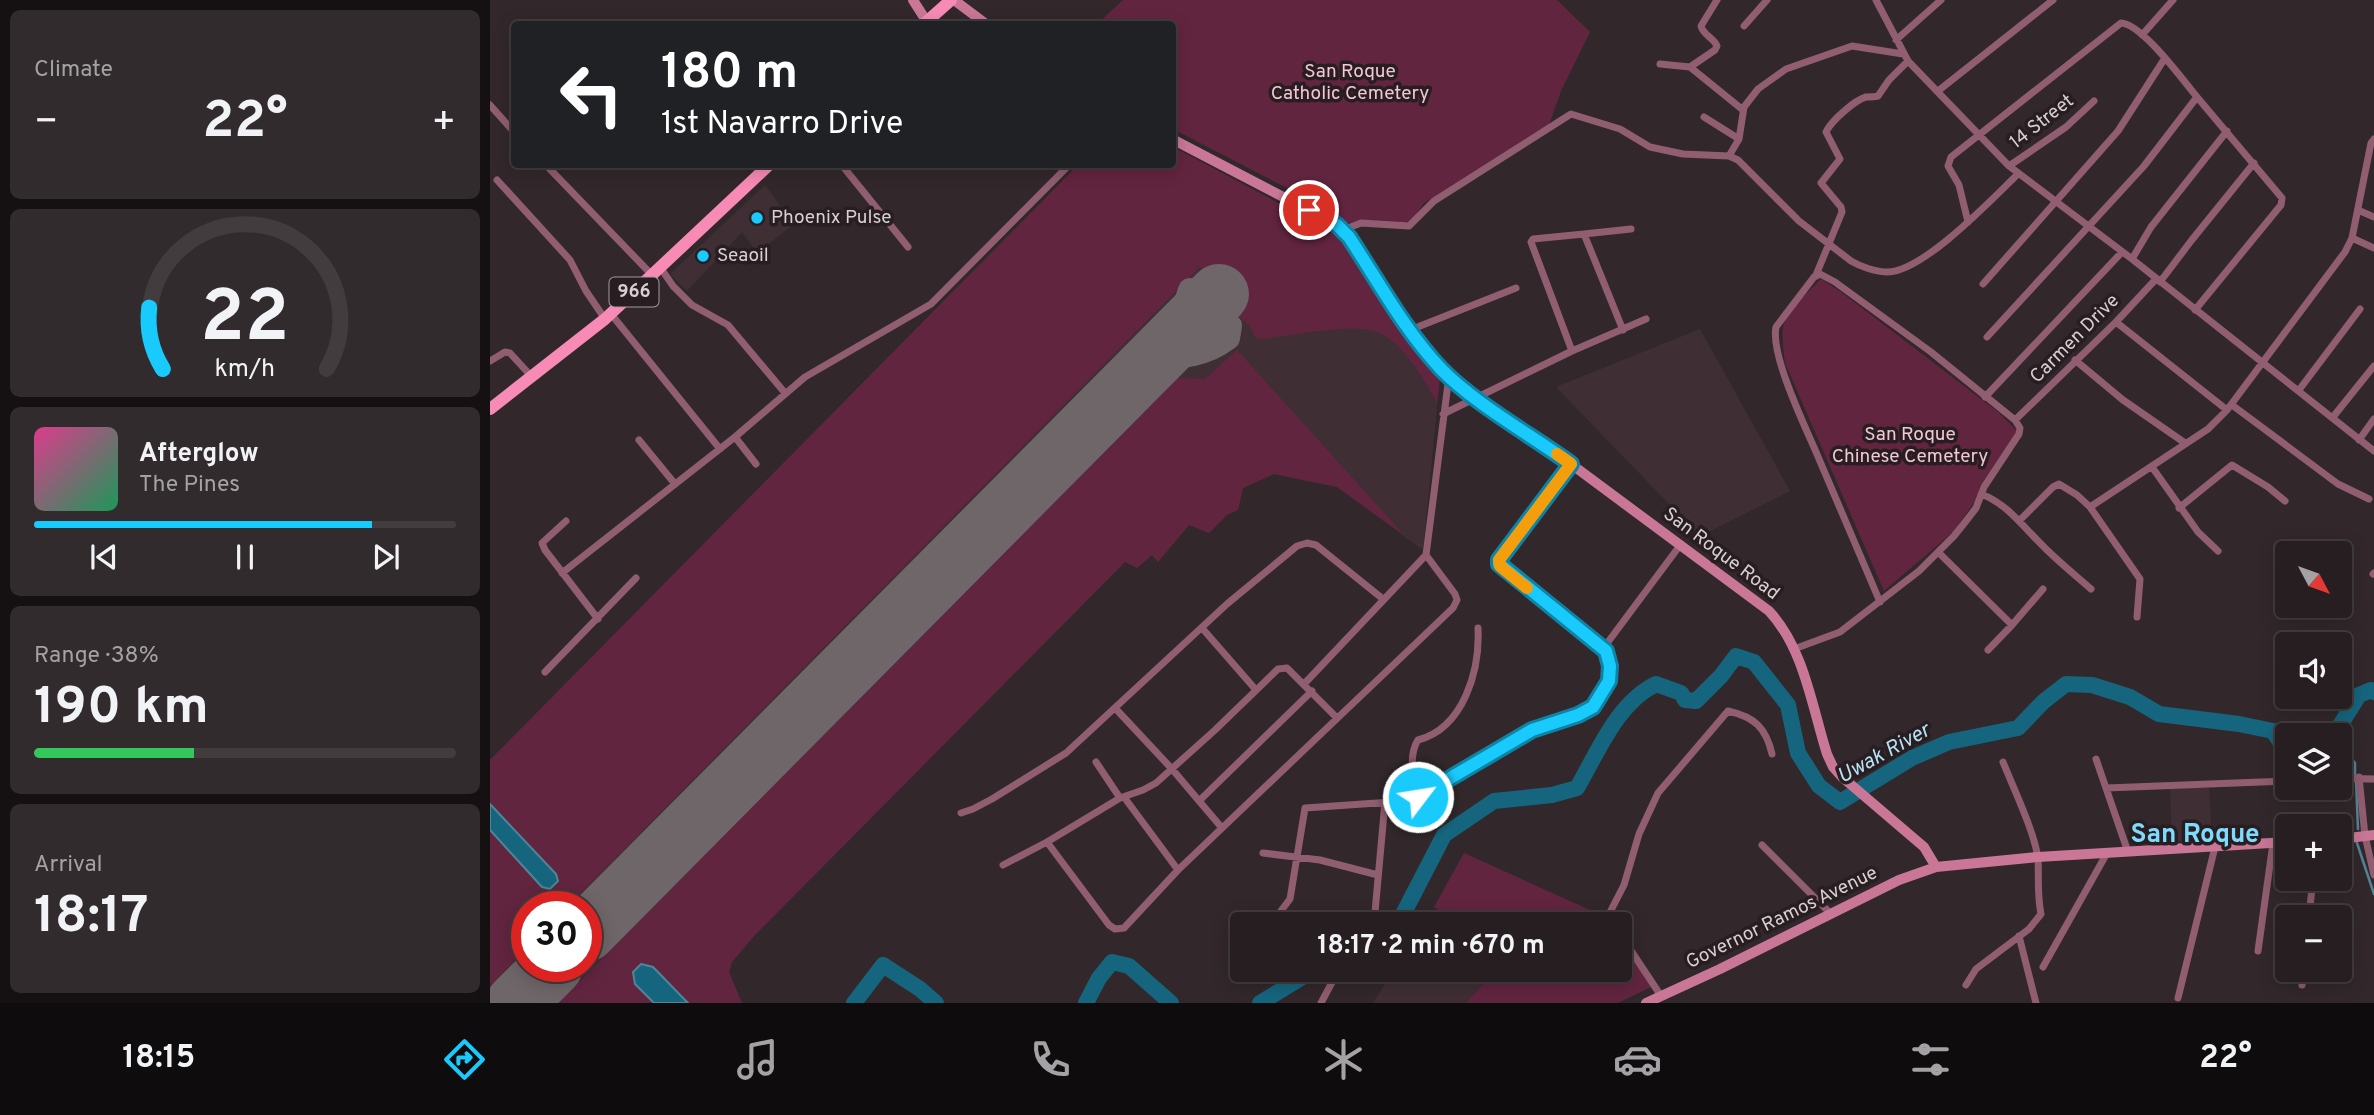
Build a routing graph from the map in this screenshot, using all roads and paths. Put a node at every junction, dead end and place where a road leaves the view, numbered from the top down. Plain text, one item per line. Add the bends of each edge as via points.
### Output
1 (913, 0) edge
2 (953, 0) edge
3 (1717, 0) edge
4 (1767, 0) edge
5 (1876, 0) edge
6 (1941, 0) edge
7 (2053, 0) edge
8 (2173, 0) edge
9 (925, 21) edge
10 (928, 21) edge
11 (982, 21) edge
12 (1744, 26) dead end
13 (2142, 35) junction
14 (1896, 40) junction
15 (1903, 54) junction
16 (2165, 58) junction
17 (1908, 61) junction
18 (1660, 64) dead end
19 (1690, 67) junction
20 (1938, 91) junction
21 (2197, 97) junction
22 (2094, 101) dead end
23 (490, 105) edge
24 (1743, 110) junction
25 (1704, 117) dead end
26 (511, 124) edge
27 (2227, 131) junction
28 (1979, 134) junction
29 (1739, 139) junction
30 (2374, 139) edge
31 (1176, 141) edge
32 (1729, 156) junction
33 (2254, 163) junction
34 (2009, 166) junction
35 (549, 168) edge
36 (767, 168) edge
37 (844, 168) edge
38 (1066, 168) edge
39 (2018, 174) junction
40 (497, 180) dead end
41 (2056, 202) junction
42 (2358, 210) junction
43 (2374, 217) edge
44 (1968, 222) junction
45 (2088, 227) junction
46 (1631, 229) dead end
47 (1343, 230) junction
48 (1584, 234) junction
49 (2352, 238) junction
50 (1829, 243) junction
51 (908, 247) dead end
52 (2374, 248) edge
53 (2122, 252) junction
54 (2132, 259) junction
55 (656, 271) junction
56 (1816, 275) junction
57 (2158, 280) junction
58 (1983, 284) dead end
59 (1516, 288) dead end
60 (2360, 309) dead end
61 (2195, 310) junction
62 (608, 317) junction
63 (1646, 319) dead end
64 (2116, 322) junction
65 (1410, 330) junction
66 (1623, 330) junction
67 (1987, 337) dead end
68 (1572, 351) junction
69 (2075, 360) junction
70 (490, 361) edge
71 (2263, 362) junction
72 (2374, 366) edge
73 (1449, 376) junction
74 (532, 377) junction
75 (2299, 390) junction
76 (785, 393) junction
77 (1475, 397) junction
78 (1985, 397) junction
79 (2230, 407) junction
80 (490, 409) edge
81 (1443, 414) junction
82 (2333, 417) junction
83 (2374, 419) edge
84 (2015, 420) junction
85 (735, 437) junction
86 (639, 440) dead end
87 (2359, 440) junction
88 (2185, 443) junction
89 (720, 449) junction
90 (2374, 451) edge
91 (756, 464) dead end
92 (1571, 464) junction
93 (2152, 467) junction
94 (675, 484) junction
95 (1981, 494) junction
96 (2370, 499) dead end
97 (2285, 501) dead end
98 (2090, 507) junction
99 (2179, 508) junction
100 (566, 521) dead end
101 (2019, 521) junction
102 (1681, 544) junction
103 (2218, 551) dead end
104 (1938, 552) junction
105 (1426, 555) junction
106 (562, 572) junction
107 (636, 578) dead end
108 (2043, 589) dead end
109 (2091, 589) dead end
110 (1383, 599) junction
111 (1880, 602) junction
112 (2137, 617) dead end
113 (598, 619) junction
114 (2012, 625) junction
115 (1202, 628) junction
116 (1478, 628) dead end
117 (1794, 649) junction
118 (1988, 650) dead end
119 (1606, 651) junction
120 (545, 672) dead end
121 (1305, 683) junction
122 (1256, 690) junction
123 (1312, 691) junction
124 (1115, 708) junction
125 (1338, 718) junction
126 (1772, 754) dead end
127 (2096, 759) dead end
128 (1096, 762) dead end
129 (2003, 762) dead end
130 (1172, 769) junction
131 (2352, 777) edge
132 (2359, 777) junction
133 (2374, 779) edge
134 (2275, 781) edge
135 (2106, 788) junction
136 (1122, 797) junction
137 (1418, 797) junction
138 (1199, 801) junction
139 (1385, 802) junction
140 (961, 813) dead end
141 (1222, 828) junction
142 (2370, 836) edge
143 (2352, 838) edge
144 (1047, 842) junction
145 (2273, 843) joint
146 (1762, 845) dead end
147 (2215, 847) junction
148 (2128, 852) junction
149 (1263, 853) dead end
150 (2107, 853) junction
151 (2038, 857) junction
152 (1298, 858) junction
153 (1003, 865) dead end
154 (1936, 867) junction
155 (1178, 870) junction
156 (1378, 875) junction
157 (2374, 875) edge
158 (1280, 912) edge
159 (1375, 912) edge
160 (1610, 912) edge
161 (1830, 914) junction
162 (2019, 936) junction
163 (2258, 951) dead end
164 (1632, 952) edge
165 (2043, 967) dead end
166 (1332, 982) edge
167 (2302, 982) edge
168 (1966, 985) dead end
169 (2302, 985) dead end
170 (1661, 996) junction
171 (2178, 998) dead end
172 (1321, 1003) edge
173 (1646, 1003) edge
174 (2036, 1003) edge

1 - 9 main road
2 - 10 main road
2 - 11 main road
3 - 19 street via 1701,26 1717,46
4 - 12 street
5 - 14 street
6 - 14 street
7 - 20 street
8 - 13 street
13 - 16 street
13 - 28 street via 2121,23
14 - 15 street
15 - 17 street
15 - 24 street via 1852,46 1802,62 1758,89
16 - 21 street
16 - 41 street via 2118,131
17 - 20 street
17 - 50 street via 1878,96 1863,97 1828,127 1826,132 1840,159 1821,183 1842,212
18 - 19 street
19 - 24 street
20 - 28 street
21 - 27 street
21 - 45 street via 2144,166
22 - 34 street, 14 Street via 2066,127
23 - 26 street
24 - 29 street
25 - 29 street
27 - 33 street
27 - 54 street via 2151,227
28 - 34 street
28 - 44 street via 1951,157 1948,166 1959,185
29 - 32 street
30 - 42 street
31 - 47 main road, San Roque Road
32 - 47 street via 1650,147 1620,129 1567,116 1434,201 1409,226 1361,223
32 - 50 street via 1747,167 1800,221
33 - 57 street, Carmen Drive
33 - 61 street via 2281,194 2282,202
34 - 39 street
35 - 55 street
36 - 55 main road, 966
37 - 51 street
38 - 76 street via 931,304 816,369
39 - 41 street
39 - 44 street
40 - 62 street via 570,260 586,291
41 - 45 street
41 - 58 street
42 - 43 street
42 - 49 street
44 - 50 street via 1923,256 1888,272 1857,265
45 - 53 street
45 - 67 street
46 - 48 street
47 - 65 main road, San Roque Road
48 - 66 street
48 - 68 street via 1531,242
49 - 52 street
49 - 71 street
50 - 56 street
53 - 54 street
53 - 78 street
54 - 57 street
55 - 62 main road, 966
55 - 76 street via 692,305 728,325
56 - 78 street via 1835,282
56 - 111 street via 1774,335 1793,397
57 - 61 street
57 - 64 street, Carmen Drive
59 - 65 street
60 - 75 street
61 - 71 street
62 - 74 main road, 966
62 - 89 street
63 - 66 street
64 - 69 street, Carmen Drive
64 - 79 street
65 - 73 main road, San Roque Road
66 - 68 street
68 - 77 street
69 - 84 street, Carmen Drive
69 - 88 street
70 - 74 street via 510,353
71 - 75 street
71 - 79 street
72 - 82 street
73 - 77 main road, San Roque Road
73 - 81 street
74 - 80 main road, 966
75 - 82 street
76 - 85 street
77 - 81 street
77 - 92 main road, San Roque Road
78 - 84 street
79 - 88 street
79 - 96 street via 2338,484
81 - 105 street
82 - 87 street
83 - 87 street
84 - 95 street via 2019,434
85 - 89 street
85 - 91 street
86 - 94 street
87 - 90 street
88 - 93 street
89 - 94 street
92 - 102 main road, San Roque Road
92 - 119 street via 1499,564
93 - 98 street
93 - 99 street
94 - 106 street
95 - 101 street via 1997,501
95 - 104 street via 1966,522
97 - 99 street via 2232,465
98 - 101 street via 2059,484
98 - 112 street via 2140,579
99 - 103 street
100 - 106 street via 542,543
101 - 109 street
102 - 117 main road, San Roque Road via 1769,611
102 - 119 street via 1616,629
104 - 111 street
104 - 114 street
105 - 110 street
105 - 125 street via 1455,594 1453,608
106 - 113 street
107 - 113 street
108 - 114 street
110 - 115 street via 1316,545 1307,543 1290,550
110 - 121 street
111 - 117 street via 1840,632
113 - 120 street
114 - 118 street
115 - 122 street
115 - 124 street
116 - 137 street via 1479,652 1456,714 1415,745 1413,780
117 - 154 main road, San Roque Road via 1833,767 1924,847
119 - 137 street via 1609,681 1593,707 1532,730
121 - 122 street via 1283,667
121 - 123 street
122 - 130 street
123 - 125 street
123 - 138 street
124 - 130 street
124 - 140 street via 1055,760
125 - 141 street
126 - 160 street via 1768,736 1757,724 1728,711 1658,793
127 - 135 street
128 - 136 street
129 - 151 street
130 - 136 street via 1150,787
130 - 138 street
131 - 132 street
132 - 133 street
132 - 142 street
134 - 135 street
135 - 148 street
136 - 144 street
136 - 155 street
137 - 139 street
138 - 141 street
139 - 152 street via 1306,808
139 - 156 street
141 - 155 street
142 - 143 main road
142 - 157 street
144 - 153 street
144 - 155 street via 1115,929 1124,928
145 - 147 main road
145 - 163 street
146 - 161 street
147 - 148 main road
147 - 171 street
148 - 150 main road
149 - 152 street
150 - 151 main road
150 - 165 street
151 - 154 main road
151 - 162 street via 2040,914
152 - 156 street
152 - 158 street via 1290,899
154 - 161 main road, Governor Ramos Avenue
156 - 159 street
161 - 170 main road, Governor Ramos Avenue
162 - 168 street via 1976,969
162 - 174 street
164 - 170 street
166 - 172 street
167 - 169 street
170 - 173 main road, Governor Ramos Avenue

